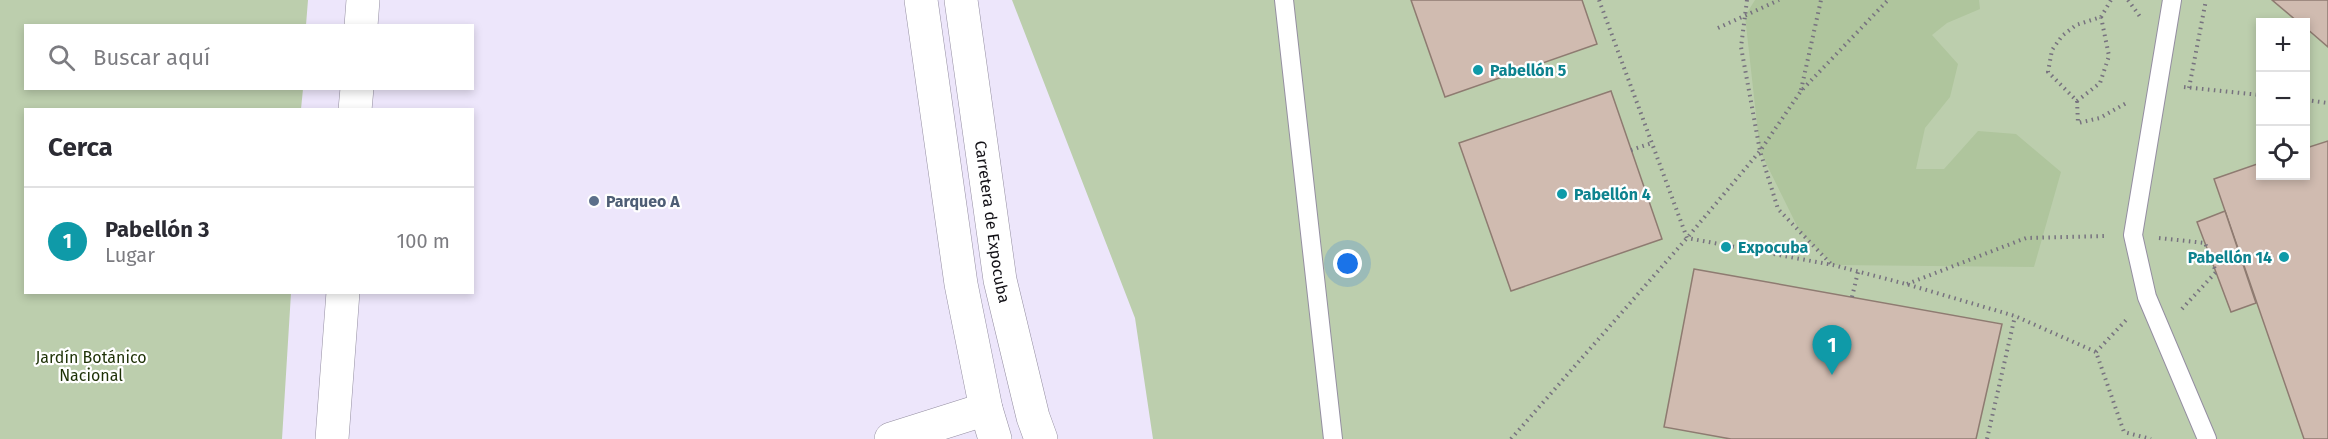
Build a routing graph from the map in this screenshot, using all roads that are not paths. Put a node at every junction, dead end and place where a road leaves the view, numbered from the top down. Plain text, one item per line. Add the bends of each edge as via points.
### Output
1 (363, 0) edge
2 (921, 0) edge
3 (961, 0) edge
4 (1284, 0) edge
5 (2172, 0) edge
6 (361, 24) edge
7 (357, 90) edge
8 (356, 108) edge
9 (343, 294) edge
10 (991, 424) edge
11 (332, 439) edge
12 (891, 439) edge
13 (1041, 439) edge
14 (1333, 439) edge
15 (2207, 439) edge

1 - 6 main road
2 - 10 main road via 961,284
3 - 13 main road, Carretera de Expocuba via 1000,280
4 - 14 lane
5 - 15 lane via 2133,236 2147,297
7 - 8 main road
9 - 11 main road
10 - 12 main road

